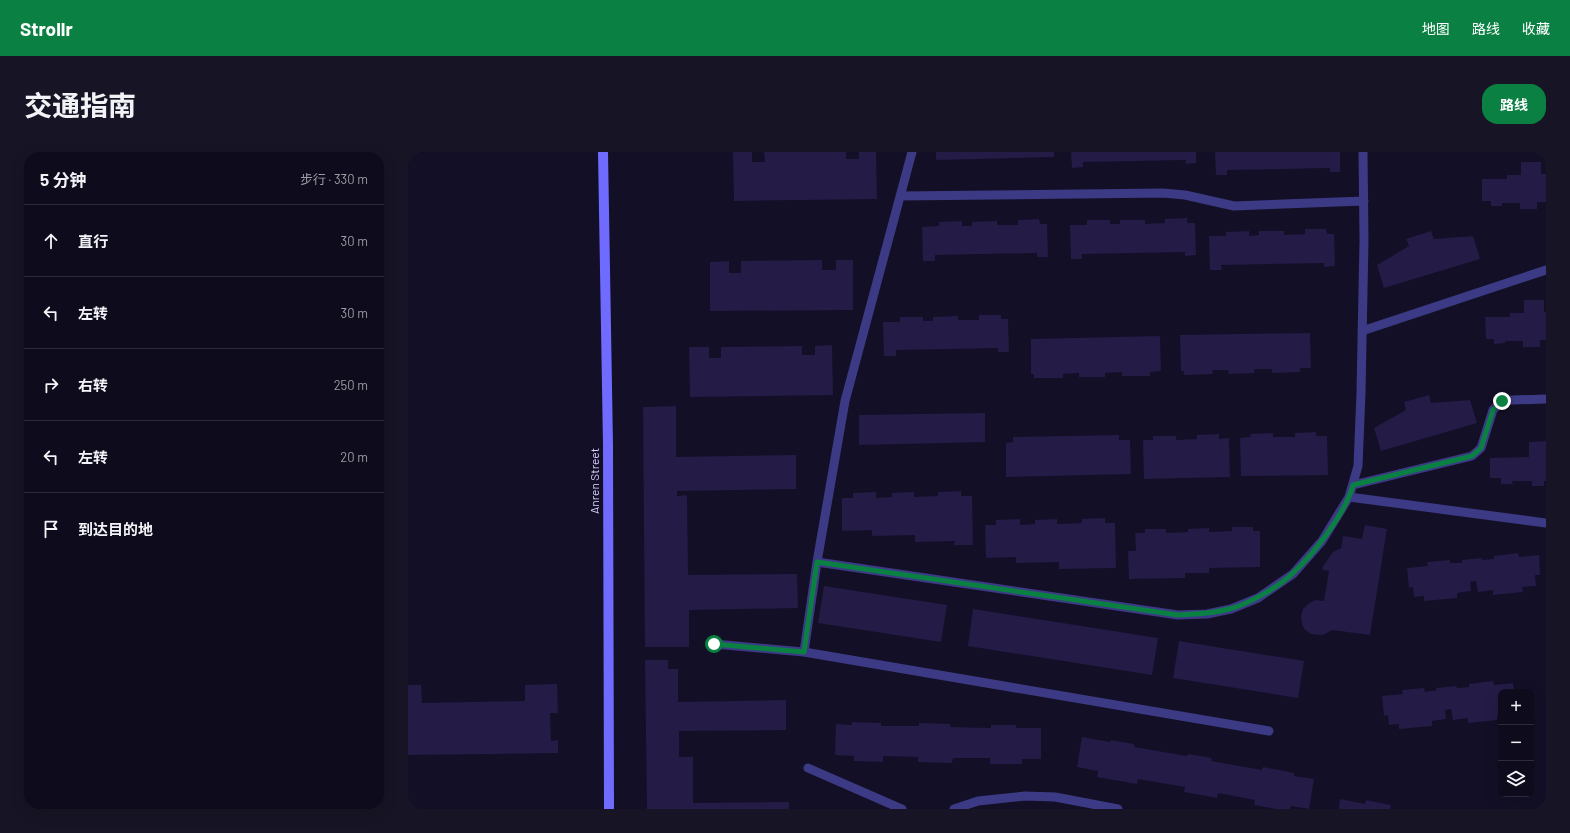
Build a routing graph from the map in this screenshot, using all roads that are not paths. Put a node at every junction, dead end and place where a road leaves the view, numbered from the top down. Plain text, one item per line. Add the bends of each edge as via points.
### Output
1 (603, 152) edge
2 (912, 152) edge
3 (1363, 152) edge
4 (900, 196) junction
5 (1364, 201) junction
6 (1546, 270) edge
7 (1362, 331) junction
8 (1546, 399) edge
9 (1353, 485) junction
10 (1349, 497) junction
11 (1546, 523) edge
12 (817, 562) junction
13 (714, 644) dead end
14 (804, 652) junction
15 (1269, 731) dead end
16 (808, 768) dead end
17 (609, 809) edge
18 (902, 809) edge
19 (954, 809) edge
20 (1118, 809) edge

1 - 17 street, Anren Street via 608,445
2 - 4 lane
3 - 5 lane
4 - 5 lane via 1163,193 1234,206
4 - 12 lane via 845,401
5 - 7 lane
6 - 7 lane
7 - 9 lane via 1358,466
8 - 9 lane via 1502,401 1493,410 1481,448 1472,456
9 - 10 lane
10 - 11 lane
10 - 12 lane via 1322,541 1293,574 1258,598 1231,609 1207,614 1178,615
12 - 14 lane
13 - 14 lane
14 - 15 lane
16 - 18 lane
19 - 20 lane via 978,801 1025,796 1055,797

